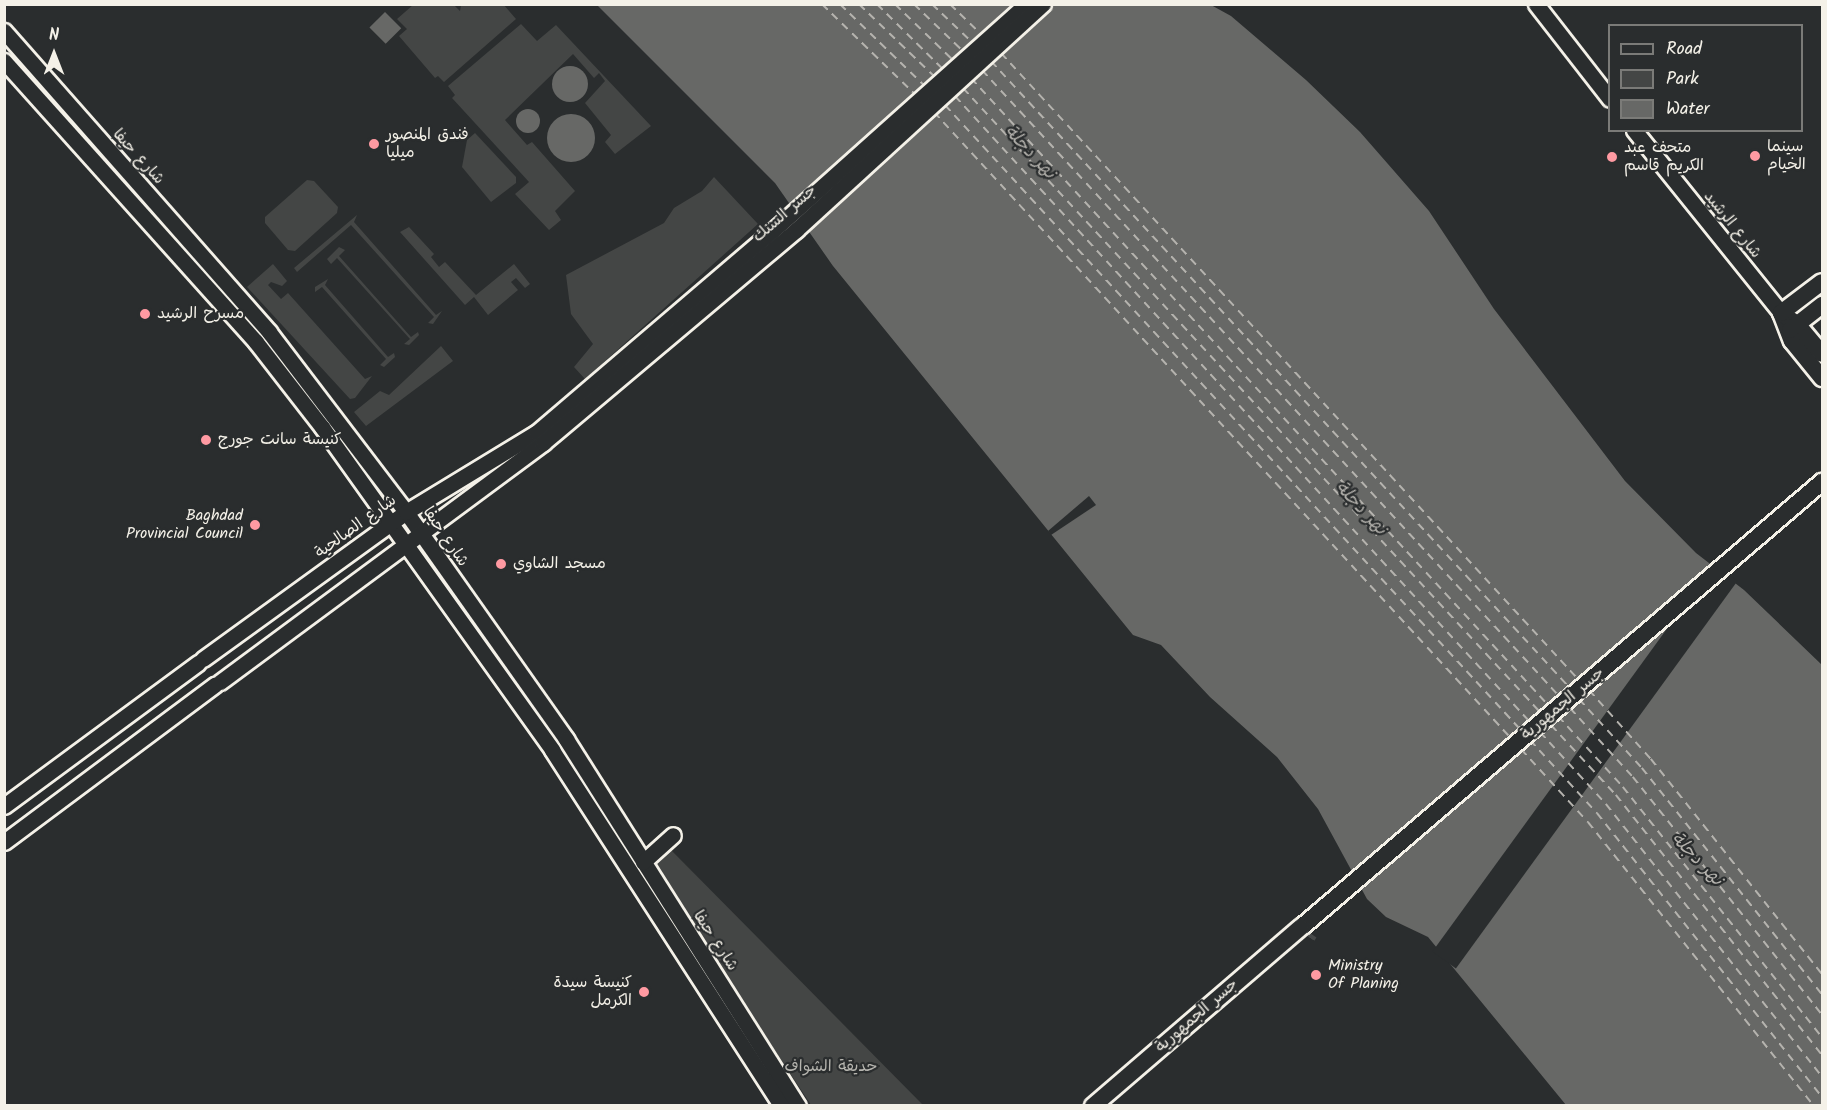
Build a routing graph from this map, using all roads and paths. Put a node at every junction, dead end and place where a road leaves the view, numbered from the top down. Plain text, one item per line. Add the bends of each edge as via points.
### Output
1 (1026, 4) edge
2 (1043, 4) edge
3 (1536, 4) edge
4 (4, 31) edge
5 (4, 61) edge
6 (1608, 96) edge
7 (1636, 132) edge
8 (1822, 282) edge
9 (1822, 305) edge
10 (1781, 313) junction
11 (1792, 328) junction
12 (1810, 338) edge
13 (1822, 354) edge
14 (1822, 378) edge
15 (539, 438) junction
16 (1822, 482) edge
17 (1822, 495) edge
18 (406, 512) junction
19 (390, 524) junction
20 (421, 533) junction
21 (405, 544) junction
22 (4, 806) edge
23 (673, 835) dead end
24 (4, 842) edge
25 (643, 862) junction
26 (1306, 930) junction
27 (781, 1106) edge
28 (798, 1106) edge
29 (1093, 1106) edge
30 (1110, 1106) edge

1 - 15 main road, جسر السنك
2 - 15 main road, جسر السنك via 796,230
3 - 6 main road
4 - 18 main road, شارع حيفا via 269,332
5 - 19 main road, شارع حيفا via 256,342
7 - 10 main road, شارع الرشيد
8 - 10 main road
9 - 11 main road
10 - 11 main road
11 - 12 main road
12 - 13 main road
12 - 14 main road
15 - 18 main road, شارع الصالحية
15 - 20 main road
16 - 26 main road, جسر الجمهورية
17 - 26 main road, جسر الجمهورية
18 - 19 main road, شارع الصالحية
18 - 20 main road, شارع حيفا
19 - 21 main road, شارع حيفا
19 - 22 main road, شارع الصالحية
20 - 21 main road
20 - 25 main road, شارع حيفا via 566,739
21 - 24 main road
21 - 27 main road, شارع حيفا via 552,750
23 - 25 main road
25 - 28 main road, شارع حيفا
26 - 29 main road, جسر الجمهورية
26 - 30 main road, جسر الجمهورية

